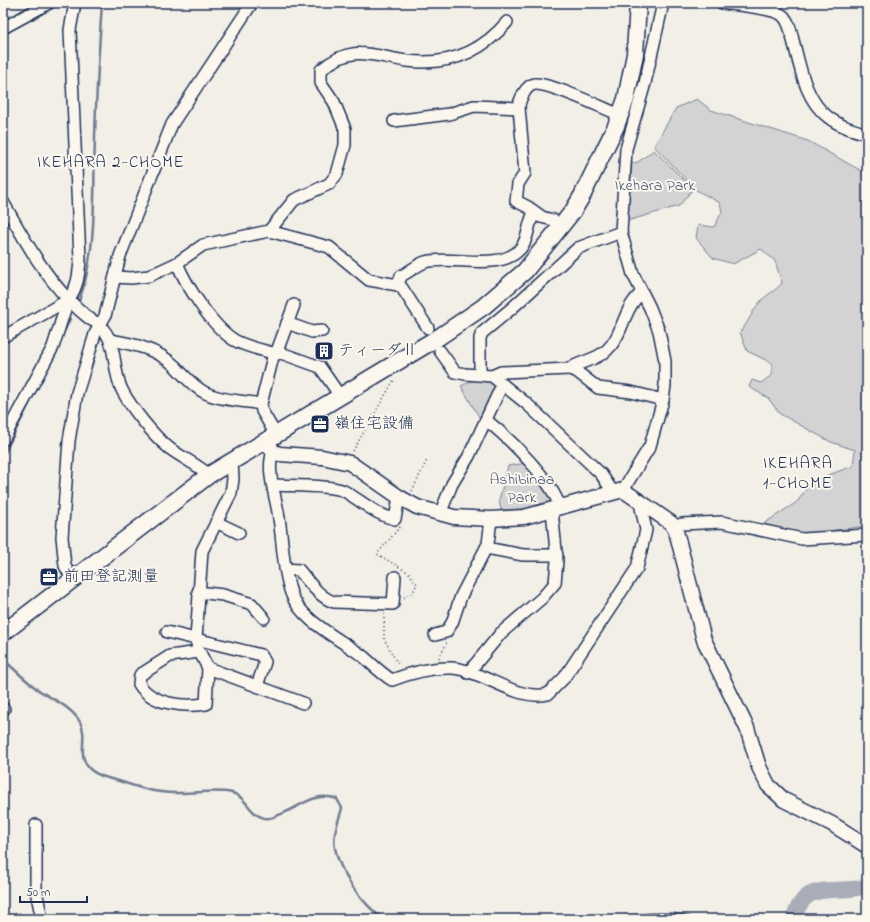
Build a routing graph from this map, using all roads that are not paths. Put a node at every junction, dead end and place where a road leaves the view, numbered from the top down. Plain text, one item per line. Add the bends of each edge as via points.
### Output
1 (49, 3) edge
2 (75, 3) edge
3 (252, 3) edge
4 (638, 3) edge
5 (663, 3) edge
6 (722, 3) edge
7 (507, 22) dead end
8 (3, 28) edge
9 (638, 82) junction
10 (518, 108) junction
11 (620, 115) junction
12 (394, 121) dead end
13 (867, 134) edge
14 (3, 202) edge
15 (542, 216) junction
16 (7, 218) edge
17 (562, 225) junction
18 (270, 231) junction
19 (621, 232) junction
20 (177, 263) junction
21 (116, 276) junction
22 (398, 285) junction
23 (642, 293) junction
24 (68, 300) junction
25 (294, 305) dead end
26 (287, 322) junction
27 (99, 324) junction
28 (428, 328) dead end
29 (322, 331) dead end
30 (3, 337) edge
31 (110, 340) junction
32 (440, 352) dead end
33 (275, 353) junction
34 (569, 369) junction
35 (480, 374) junction
36 (492, 376) junction
37 (502, 385) junction
38 (340, 396) junction
39 (663, 400) junction
40 (261, 404) junction
41 (486, 420) junction
42 (3, 440) edge
43 (272, 442) junction
44 (232, 461) junction
45 (209, 475) junction
46 (274, 486) junction
47 (618, 491) junction
48 (403, 499) junction
49 (640, 503) junction
50 (556, 509) junction
51 (440, 514) junction
52 (491, 520) junction
53 (216, 522) junction
54 (674, 527) junction
55 (239, 533) dead end
56 (867, 535) edge
57 (486, 548) junction
58 (557, 555) junction
59 (285, 569) junction
60 (395, 577) dead end
61 (73, 580) junction
62 (198, 592) junction
63 (264, 618) dead end
64 (168, 632) dead end
65 (3, 633) edge
66 (435, 635) dead end
67 (196, 639) junction
68 (199, 652) junction
69 (208, 668) junction
70 (468, 673) junction
71 (257, 686) junction
72 (303, 703) dead end
73 (36, 825) dead end
74 (867, 846) edge
75 (42, 919) edge

1 - 8 street
2 - 24 street via 70,30 80,259 78,282
3 - 21 street via 172,124 120,256
4 - 9 highway via 635,54
5 - 9 street
6 - 13 street via 772,11 784,16 808,92 826,116
7 - 18 street via 495,37 481,47 457,57 435,61 408,61 371,53 345,55 332,60 321,70 321,82 334,102 345,129 345,145 337,174 329,184 294,200
9 - 11 highway
9 - 19 street via 626,150
10 - 11 street via 519,101 527,90 536,84 561,90
10 - 12 street via 474,106 449,114
10 - 15 street via 526,174 518,184 516,201
11 - 17 highway via 582,196
14 - 16 street
15 - 17 street
15 - 22 street via 533,215 521,248 510,258 500,261 424,262 401,276
16 - 24 street
17 - 38 highway via 525,271 483,307 439,337
18 - 20 street via 203,245
18 - 22 street via 329,247 369,280
19 - 23 street via 633,274
19 - 35 street via 578,248 482,333
20 - 21 street via 149,276
20 - 33 street via 197,298 223,330 235,340
21 - 27 street via 105,316
22 - 28 street
23 - 34 street via 634,299 614,341 606,351
23 - 39 street via 658,330 665,360 666,385
24 - 27 street
24 - 30 street
24 - 42 street via 52,347
25 - 26 street
26 - 29 street via 312,332
26 - 33 street
27 - 31 street
27 - 61 street via 77,393 68,453 62,552 66,571
31 - 40 street via 152,350 173,365 202,392
31 - 45 street via 117,376 123,393 132,406 168,448
32 - 35 street via 455,372
33 - 38 street via 320,367
33 - 40 street
34 - 36 street via 501,372
34 - 39 street via 576,371 598,388 631,392
35 - 36 street
36 - 37 street
37 - 41 street
37 - 47 street via 527,404
38 - 43 highway
39 - 47 street via 650,446
40 - 43 street
41 - 50 street via 528,460 551,489 558,500
41 - 51 street via 452,484
43 - 44 highway
43 - 46 street via 270,463
43 - 48 main road via 289,456 322,456 347,462
44 - 45 highway
44 - 53 street via 231,493
45 - 61 highway
46 - 48 street via 343,491 367,508 395,519
46 - 59 street
47 - 49 main road
47 - 50 main road
48 - 51 main road via 416,507
49 - 54 main road
49 - 70 street via 646,530 637,568 554,689 548,694 533,695
50 - 52 main road via 524,517
50 - 58 street
51 - 52 main road
52 - 57 street
53 - 55 street
53 - 62 street via 202,551
54 - 56 street via 682,524 722,522 802,539
54 - 74 main road via 704,640 747,728 768,785 784,800 832,824
57 - 58 street via 523,555
57 - 66 street via 462,596 452,623 446,632
58 - 70 street via 557,575 550,590 501,633
59 - 60 street via 299,570 319,592 334,602 393,604
59 - 70 street via 291,594 310,620 364,657 392,680 428,670 453,668
61 - 65 highway
62 - 63 street via 224,595 252,604
62 - 67 street
64 - 67 street
67 - 68 street
67 - 71 street via 261,655 266,662
68 - 69 street
68 - 69 street via 170,656 140,675 139,684 159,700 178,704 206,704
69 - 71 street
71 - 72 street
73 - 75 street via 36,891

